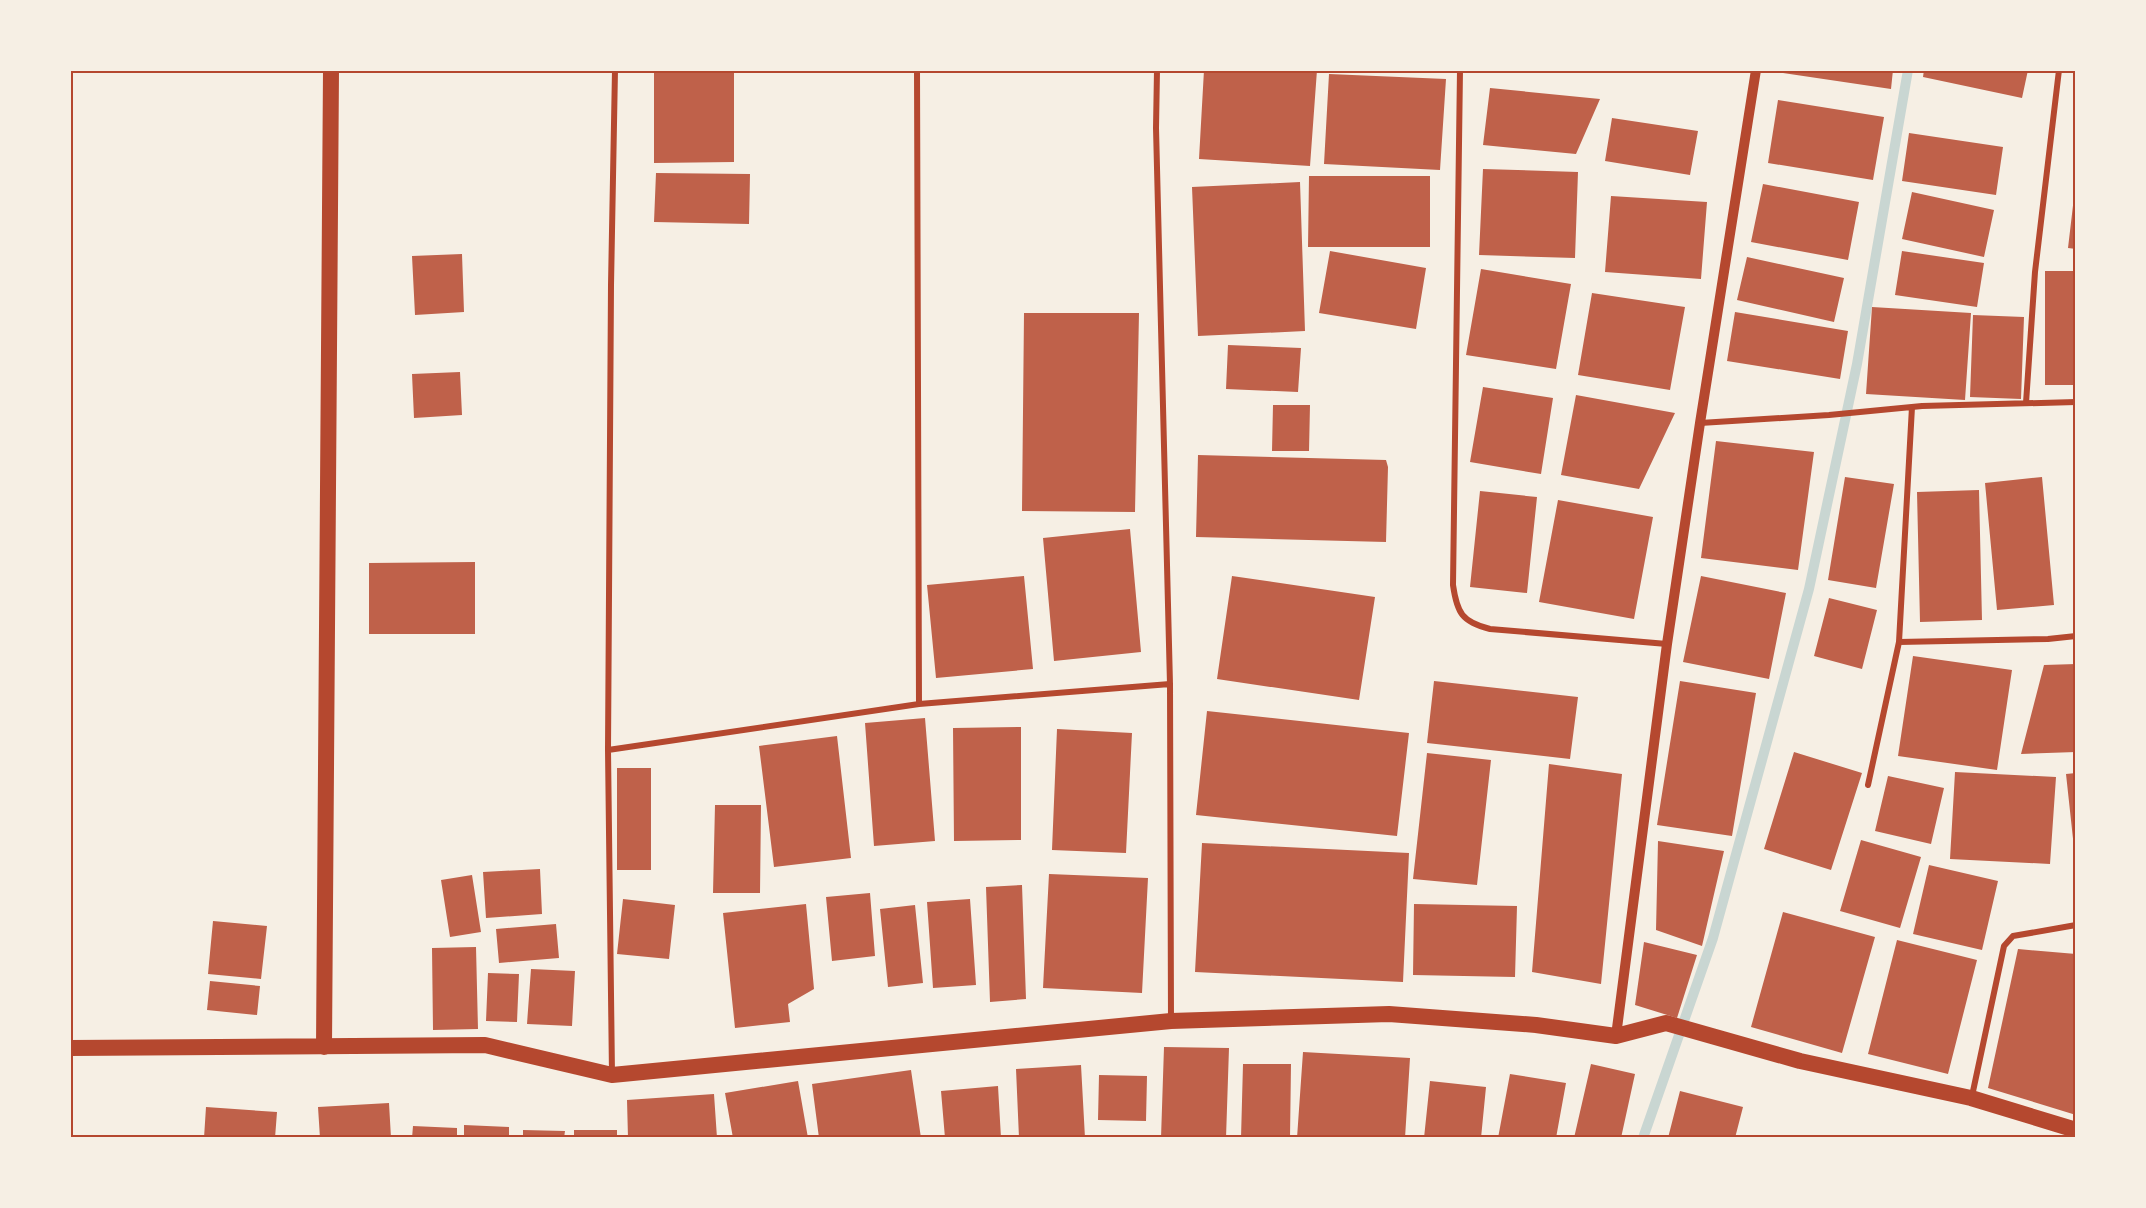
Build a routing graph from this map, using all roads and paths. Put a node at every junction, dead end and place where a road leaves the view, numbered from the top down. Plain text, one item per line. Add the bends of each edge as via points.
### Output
1 (331, 70) edge
2 (615, 70) edge
3 (917, 70) edge
4 (1157, 70) edge
5 (1460, 70) edge
6 (1756, 70) edge
7 (2059, 70) edge
8 (2076, 402) edge
9 (2026, 403) junction
10 (1912, 407) junction
11 (1700, 423) junction
12 (2076, 636) edge
13 (1899, 642) junction
14 (1667, 644) junction
15 (1170, 684) junction
16 (920, 704) junction
17 (608, 750) junction
18 (1868, 785) dead end
19 (2076, 926) edge
20 (1171, 1021) junction
21 (1616, 1036) junction
22 (324, 1047) junction
23 (70, 1048) edge
24 (612, 1075) junction
25 (1971, 1098) junction
26 (2076, 1130) edge

1 - 22 highway
2 - 17 street
3 - 16 street
4 - 15 street
5 - 14 street via 1453,585 1456,605 1464,618 1490,629
6 - 11 street
7 - 9 street via 2035,272
8 - 9 street
9 - 10 street
10 - 11 street
10 - 13 street
11 - 14 street
12 - 13 street
13 - 18 street
14 - 21 street
15 - 16 street
15 - 20 street
16 - 17 street
17 - 24 street
19 - 25 street via 2013,936 2004,946
20 - 21 highway via 1389,1014 1536,1025
20 - 24 highway
21 - 25 highway via 1666,1023 1800,1061
22 - 23 highway
22 - 24 highway via 485,1046
25 - 26 highway

